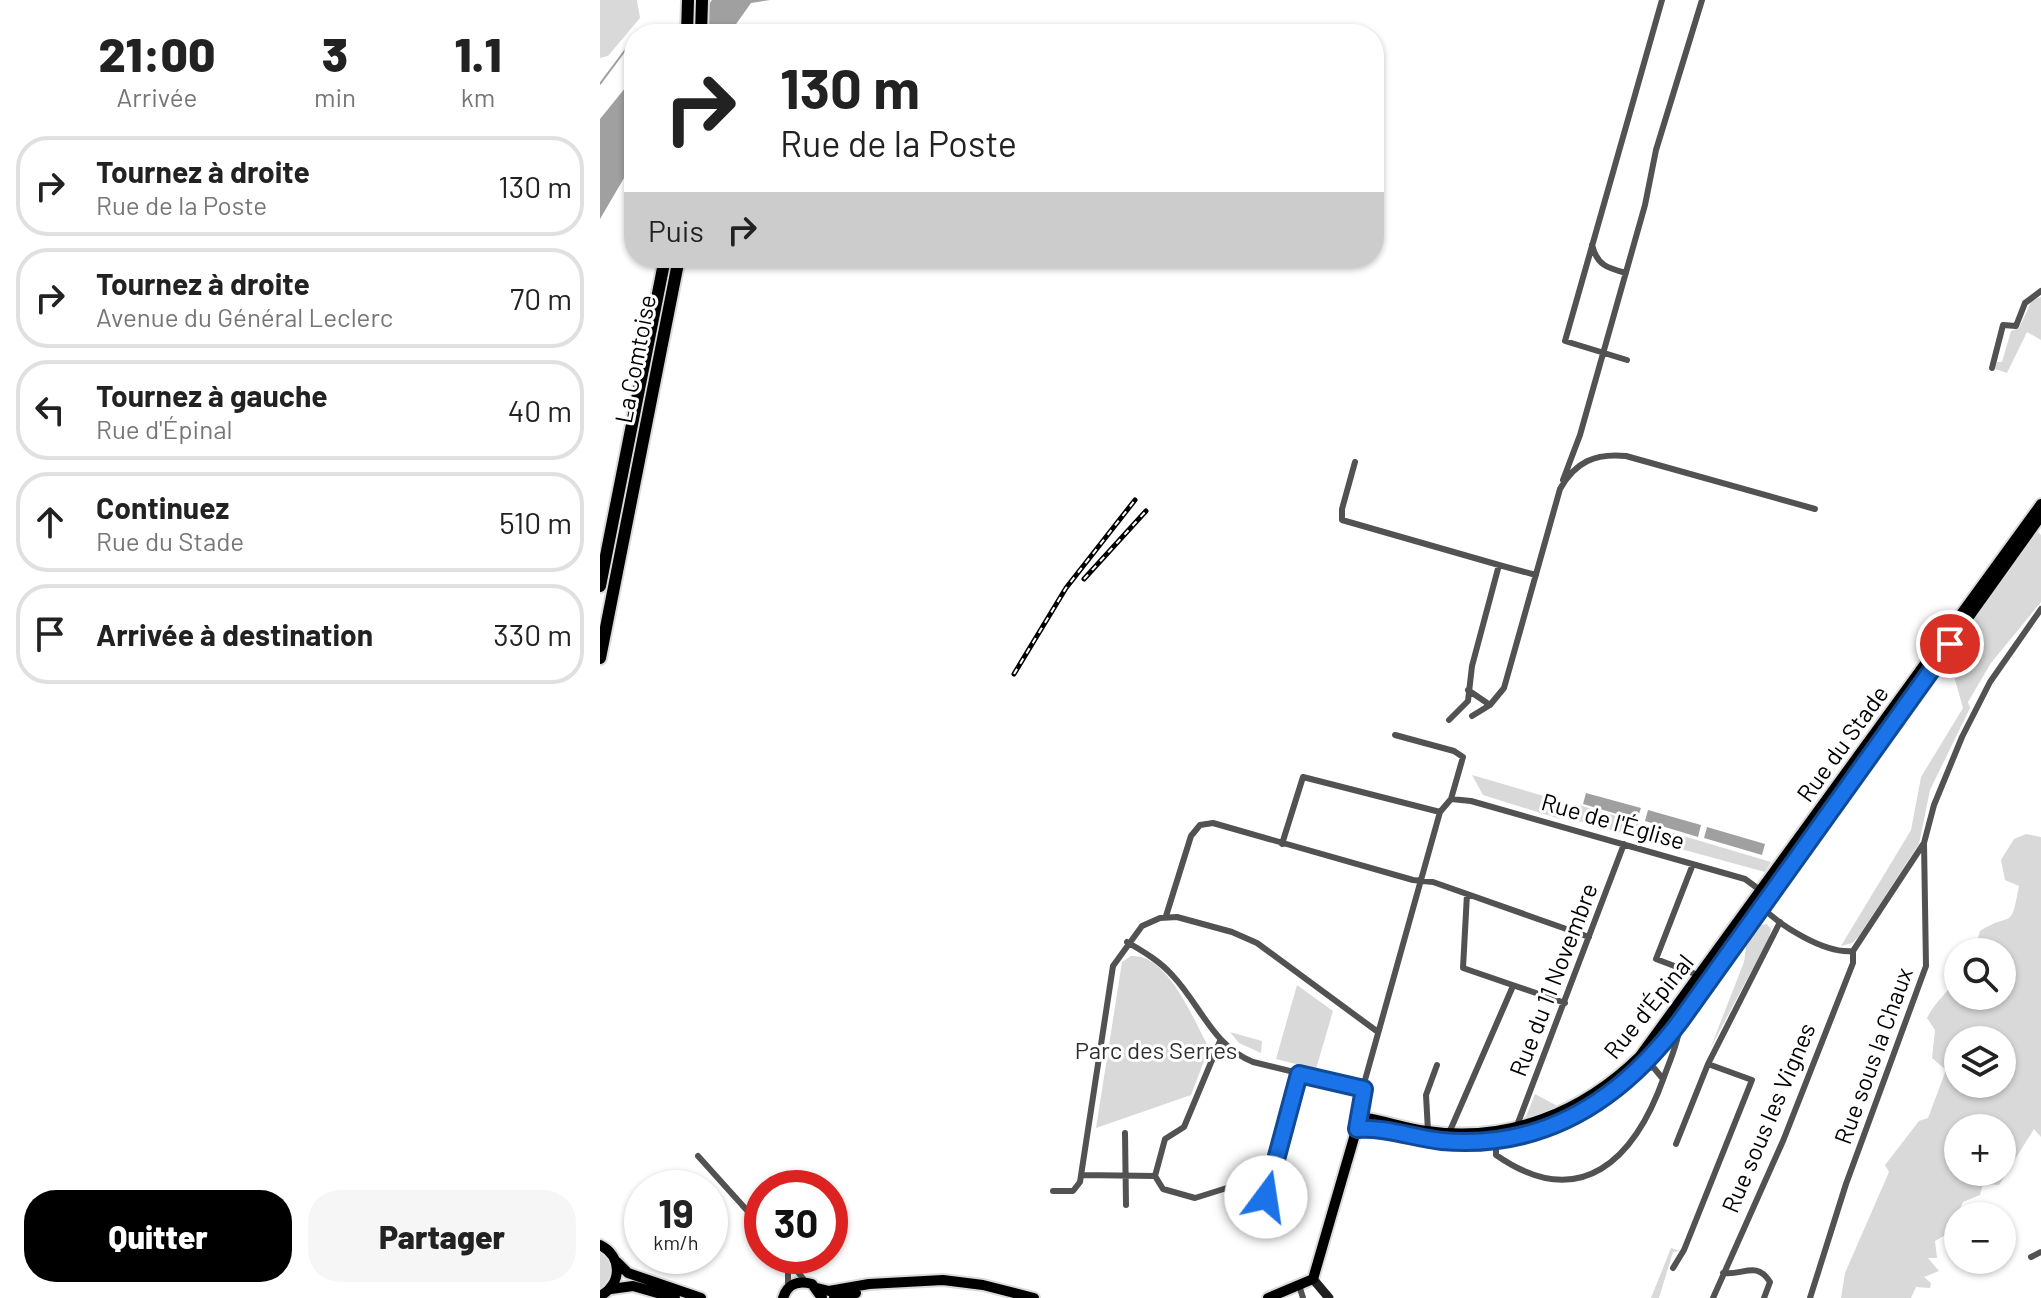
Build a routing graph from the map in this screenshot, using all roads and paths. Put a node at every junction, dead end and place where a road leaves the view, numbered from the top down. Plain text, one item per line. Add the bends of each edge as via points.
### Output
1 (702, 0) edge
2 (1662, 0) edge
3 (1702, 0) edge
4 (701, 24) edge
5 (1592, 245) junction
6 (663, 268) edge
7 (677, 268) edge
8 (1626, 273) junction
9 (2041, 291) edge
10 (1604, 352) junction
11 (1627, 360) dead end
12 (1992, 368) dead end
13 (1355, 462) dead end
14 (1560, 489) junction
15 (2041, 504) edge
16 (1815, 509) dead end
17 (2041, 516) edge
18 (1499, 565) junction
19 (1536, 575) junction
20 (600, 586) edge
21 (2041, 609) edge
22 (600, 658) edge
23 (1468, 690) junction
24 (1490, 705) junction
25 (1472, 716) dead end
26 (1449, 720) dead end
27 (1395, 735) dead end
28 (1451, 799) junction
29 (1440, 812) junction
30 (1924, 843) junction
31 (1282, 844) junction
32 (1624, 844) junction
33 (1693, 864) junction
34 (1421, 881) junction
35 (1775, 887) junction
36 (1761, 891) junction
37 (1467, 894) junction
38 (1761, 906) junction
39 (1166, 916) junction
40 (1780, 922) junction
41 (1589, 937) junction
42 (1127, 942) junction
43 (1853, 951) junction
44 (1701, 977) junction
45 (1513, 986) junction
46 (1565, 1003) junction
47 (1681, 1020) junction
48 (1378, 1032) junction
49 (1220, 1041) junction
50 (1708, 1064) junction
51 (1437, 1065) dead end
52 (1644, 1066) junction
53 (1299, 1074) junction
54 (1663, 1080) junction
55 (1364, 1089) junction
56 (1360, 1117) junction
57 (1357, 1129) junction
58 (1125, 1133) dead end
59 (1449, 1133) junction
60 (1516, 1133) junction
61 (1428, 1135) junction
62 (1496, 1136) junction
63 (1676, 1144) dead end
64 (698, 1156) dead end
65 (1082, 1175) junction
66 (1124, 1175) junction
67 (1155, 1176) junction
68 (1230, 1187) dead end
69 (1053, 1191) dead end
70 (1268, 1203) dead end
71 (1126, 1205) dead end
72 (744, 1207) edge
73 (600, 1245) edge
74 (2041, 1252) edge
75 (2031, 1257) dead end
76 (617, 1262) junction
77 (1673, 1268) dead end
78 (1723, 1273) junction
79 (786, 1274) edge
80 (800, 1274) edge
81 (1313, 1279) junction
82 (806, 1282) junction
83 (882, 1284) junction
84 (1299, 1285) junction
85 (611, 1289) junction
86 (820, 1293) edge
87 (784, 1295) edge
88 (600, 1296) edge
89 (675, 1298) edge
90 (701, 1298) edge
91 (834, 1298) edge
92 (1034, 1298) edge
93 (1268, 1298) edge
94 (1303, 1298) edge
95 (1329, 1298) edge
96 (1713, 1298) edge
97 (1764, 1298) edge
98 (1810, 1298) edge

1 - 4 highway
2 - 5 street
3 - 8 street via 1656,150
5 - 8 street via 1596,260
5 - 10 street via 1565,341
6 - 20 highway, La Comtoise
7 - 22 highway, La Comtoise
8 - 10 street
9 - 12 street via 2025,303 2016,326 2003,325
10 - 11 street
10 - 14 street
13 - 18 street via 1342,520
14 - 16 street via 1581,462 1612,455
14 - 19 street
15 - 36 main road, Rue du Stade
17 - 35 main road, Rue du Stade
18 - 19 street
18 - 23 street
19 - 24 street via 1504,688
21 - 30 street, Rue sous la Chaux via 2006,656 1962,737
23 - 24 street
23 - 26 street via 1462,709
24 - 25 street
27 - 28 street via 1463,757
28 - 29 street
28 - 32 street, Rue de l'Église
29 - 31 street via 1303,777
29 - 34 street
30 - 43 street, Rue sous les Vignes
30 - 98 street, Rue sous la Chaux via 1926,966
31 - 34 street
31 - 39 street via 1213,823 1195,829
32 - 33 street, Rue de l'Église
32 - 41 street, Rue du 11 Novembre
33 - 36 street, Rue de l'Église via 1745,879
33 - 44 street via 1656,959
34 - 37 street
34 - 48 street
35 - 36 street
35 - 38 main road, Rue du Stade
36 - 38 street
36 - 44 main road, Rue d'Épinal
37 - 41 street
37 - 45 street via 1463,968
38 - 40 street
38 - 47 main road, Rue d'Épinal
39 - 42 street via 1142,926
39 - 48 street via 1257,943
40 - 43 street via 1840,952
40 - 50 street
41 - 46 street, Rue du 11 Novembre
42 - 49 street via 1176,978
42 - 65 street via 1114,961 1106,997
43 - 78 street, Rue sous les Vignes via 1853,963 1800,1099
44 - 60 main road, Rue d'Épinal via 1621,1076 1574,1107
45 - 46 street
45 - 59 street
46 - 60 street, Rue du 11 Novembre
47 - 52 main road, Rue d'Épinal
47 - 54 street
48 - 55 street
49 - 53 street via 1248,1059
49 - 67 street via 1184,1127 1165,1139
50 - 63 street
50 - 77 street via 1752,1080
51 - 61 street via 1426,1095
52 - 54 street via 1654,1068
52 - 60 main road, Rue d'Épinal via 1594,1105 1567,1119
53 - 55 street
53 - 70 street
54 - 62 street via 1652,1110 1629,1144 1587,1176 1557,1181 1528,1174 1496,1155
55 - 56 street
56 - 57 main road
56 - 61 main road, Rue d'Épinal
57 - 61 main road, Rue d'Épinal
57 - 81 main road
58 - 66 street
59 - 61 main road, Rue d'Épinal
59 - 62 main road, Rue d'Épinal
60 - 62 main road, Rue d'Épinal
61 - 62 main road, Rue d'Épinal
64 - 72 street
65 - 66 street
65 - 69 street via 1073,1191
66 - 67 street
66 - 71 street
67 - 68 street via 1163,1189 1195,1198
73 - 76 main road
74 - 75 street
76 - 85 main road
76 - 90 main road via 628,1273
78 - 96 street, Rue sous les Vignes
78 - 97 street via 1755,1268 1764,1273 1770,1282
79 - 87 street
80 - 82 street
81 - 84 main road
81 - 95 main road
82 - 86 main road
82 - 87 main road
83 - 86 main road
83 - 91 main road
83 - 92 main road via 943,1280
84 - 93 main road
84 - 94 street
85 - 88 main road
85 - 89 main road via 633,1286

